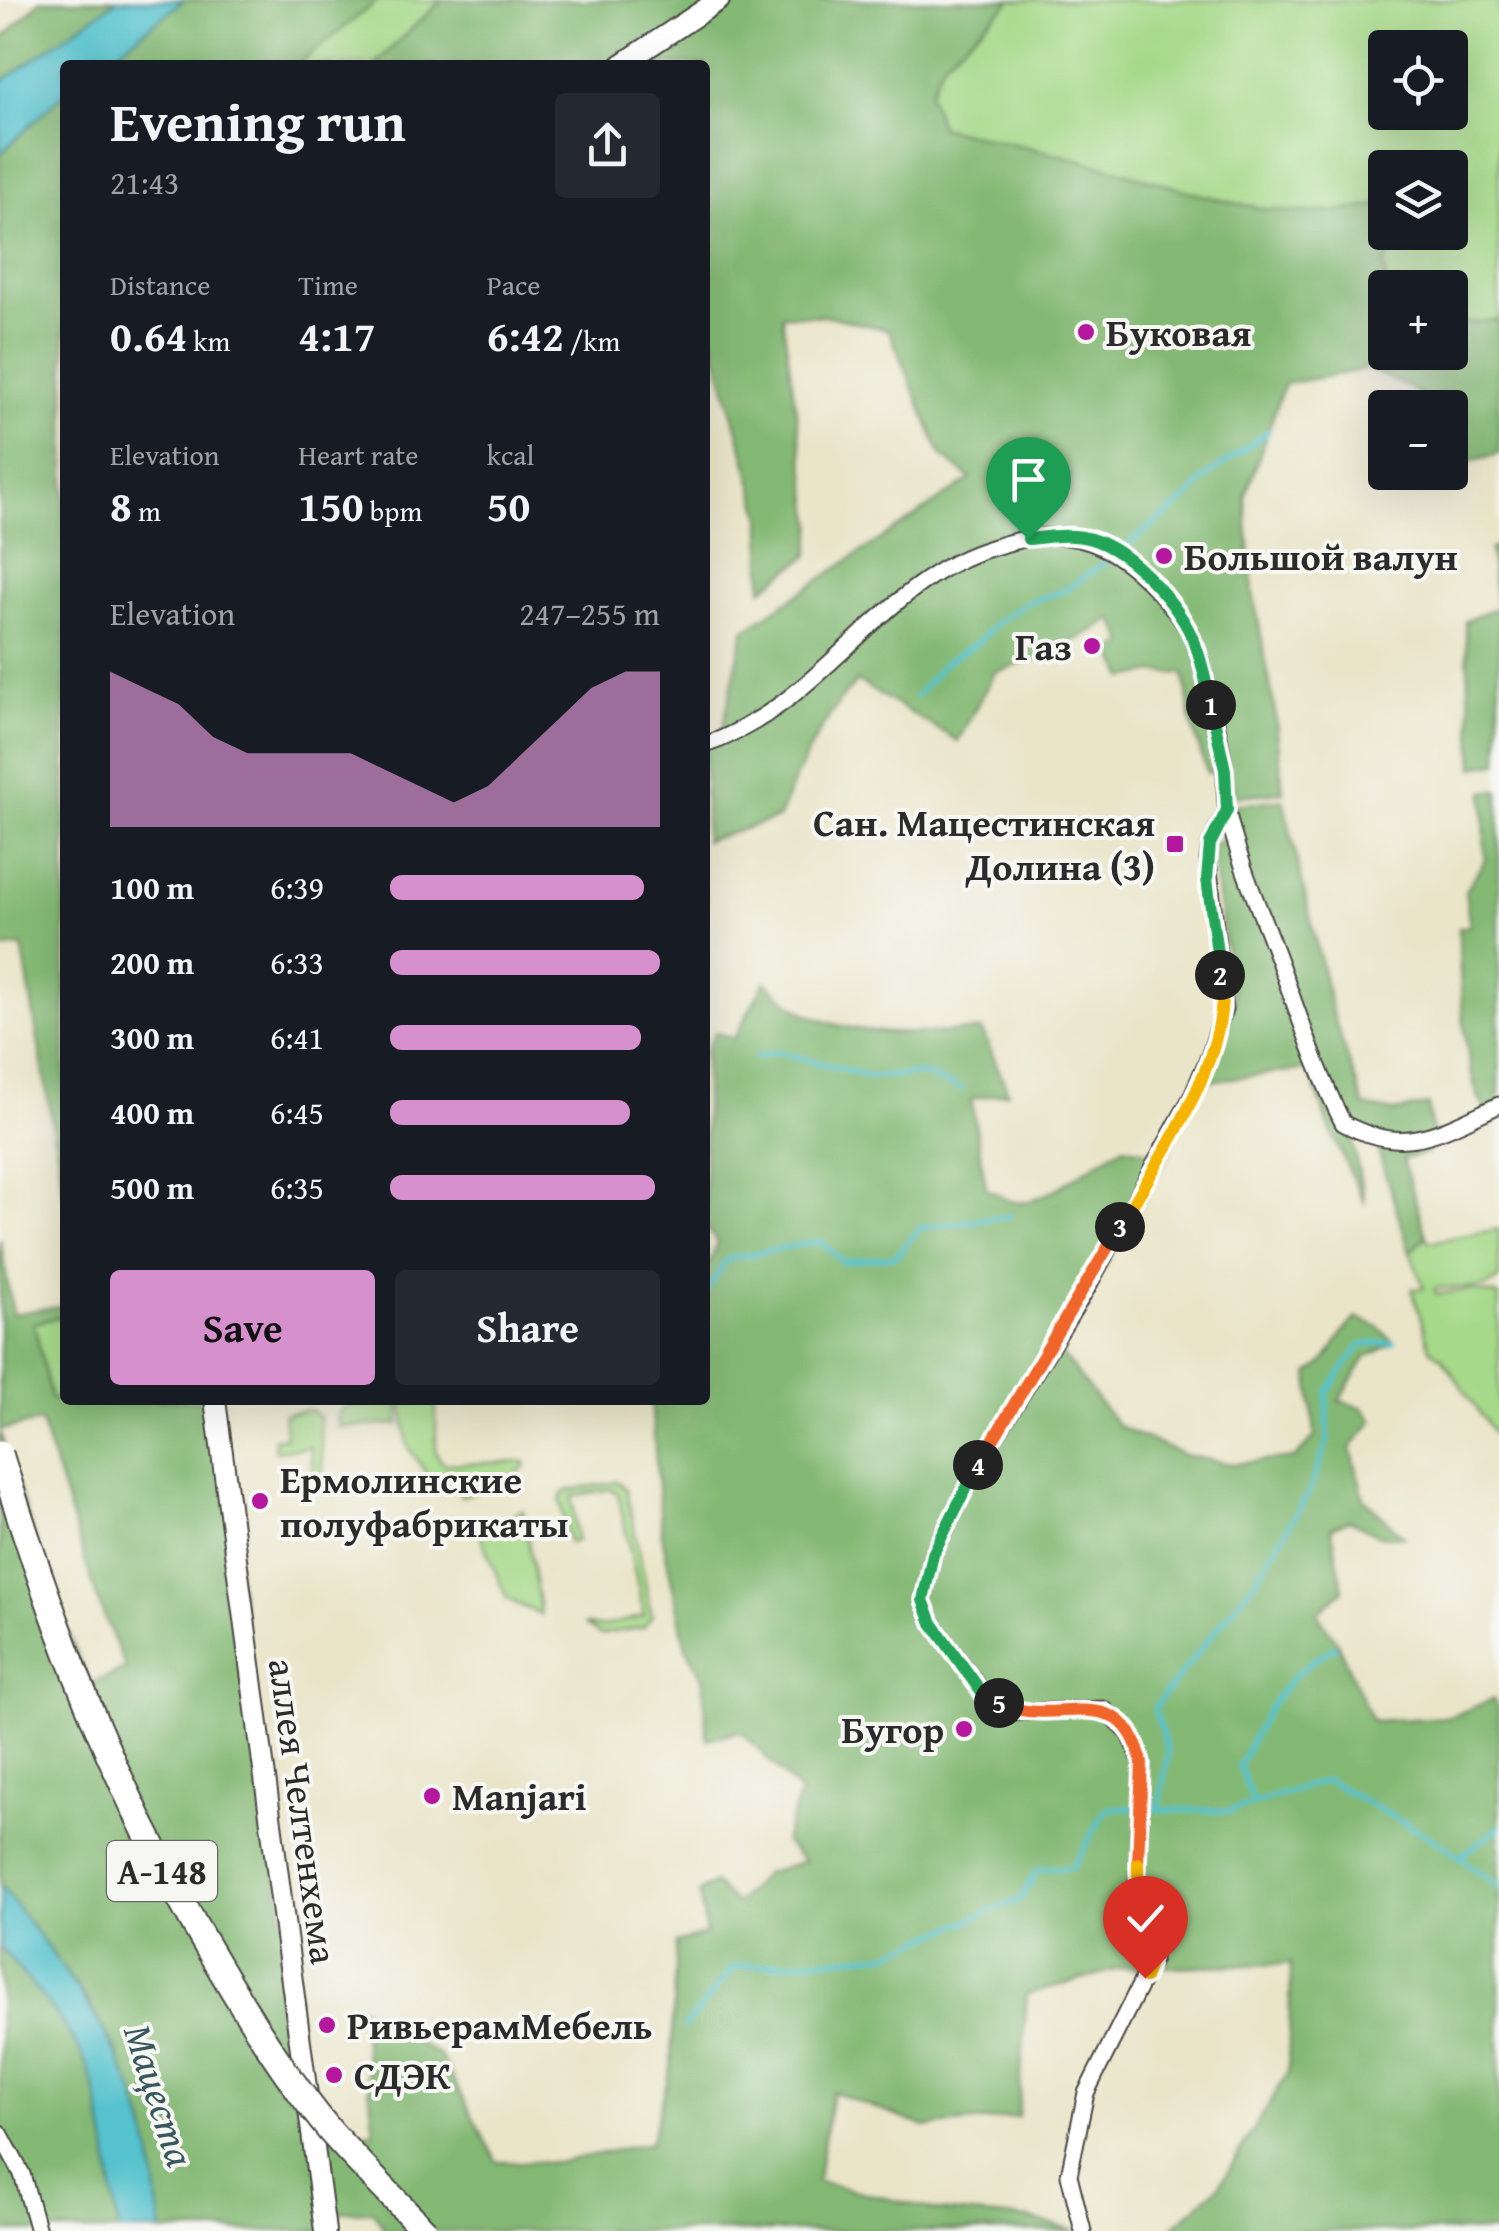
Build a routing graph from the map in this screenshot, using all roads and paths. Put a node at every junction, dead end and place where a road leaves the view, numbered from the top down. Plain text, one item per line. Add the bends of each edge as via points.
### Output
1 (719, 0) edge
2 (629, 60) edge
3 (710, 742) edge
4 (1227, 810) junction
5 (1499, 1104) edge
6 (217, 1405) edge
7 (0, 1454) edge
8 (0, 2133) edge
9 (38, 2231) edge
10 (325, 2231) edge
11 (426, 2231) edge
12 (1083, 2231) edge

1 - 2 main road
3 - 4 street via 812,683 918,583 980,552 1028,539 1076,537 1114,550 1139,571 1195,642 1218,732
4 - 5 street via 1343,1122 1368,1137 1396,1142 1432,1135
4 - 12 street via 1208,860 1224,1009 1210,1054 1087,1288 978,1465 933,1554 923,1600 982,1693 1017,1712 1092,1708 1118,1718 1139,1748 1137,1882 1153,1960 1086,2093 1070,2175
6 - 10 main road, аллея Челтенхема
7 - 11 highway, А-148, bridge via 50,1614 119,1785 174,1894 254,2025 330,2130
8 - 9 street via 22,2174

